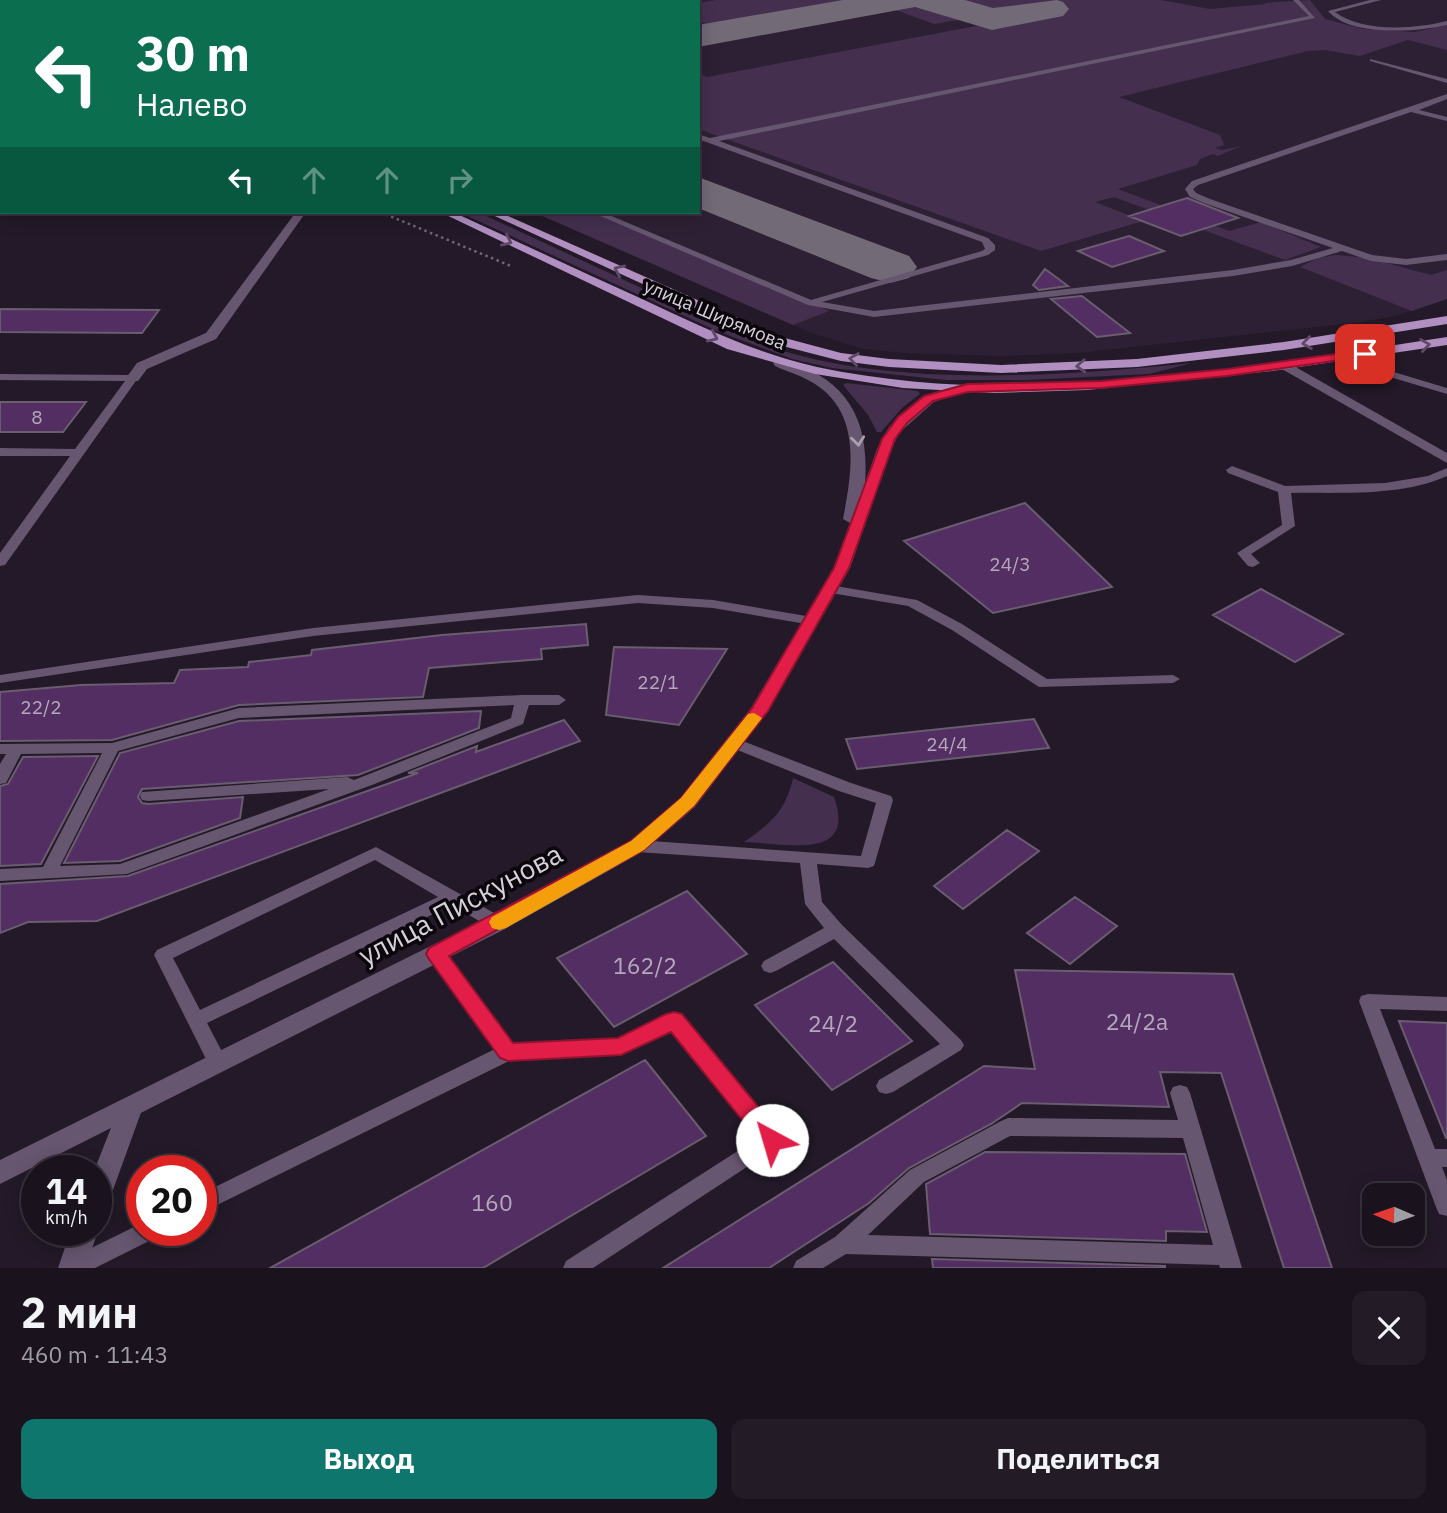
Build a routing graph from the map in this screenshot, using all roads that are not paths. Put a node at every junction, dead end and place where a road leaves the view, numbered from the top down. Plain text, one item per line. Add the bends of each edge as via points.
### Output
1 (1296, 0) edge
2 (1378, 0) edge
3 (1326, 3) dead end
4 (1331, 11) junction
5 (1447, 23) edge
6 (1371, 60) dead end
7 (1423, 67) dead end
8 (1411, 71) junction
9 (1447, 81) edge
10 (1447, 96) edge
11 (1411, 110) junction
12 (1447, 119) edge
13 (700, 137) edge
14 (711, 141) junction
15 (300, 214) edge
16 (449, 214) edge
17 (495, 214) edge
18 (600, 214) edge
19 (1340, 248) junction
20 (1447, 257) edge
21 (811, 303) junction
22 (1447, 320) edge
23 (1447, 341) edge
24 (1338, 358) junction
25 (780, 363) junction
26 (1285, 365) junction
27 (0, 377) edge
28 (133, 379) junction
29 (967, 388) junction
30 (1447, 391) edge
31 (0, 452) edge
32 (79, 453) junction
33 (1447, 459) edge
34 (1232, 470) dead end
35 (1447, 472) edge
36 (1284, 490) junction
37 (4, 550) edge
38 (0, 562) edge
39 (1254, 563) dead end
40 (842, 568) junction
41 (830, 589) junction
42 (812, 621) junction
43 (1173, 678) dead end
44 (0, 679) edge
45 (522, 700) junction
46 (559, 700) dead end
47 (735, 743) junction
48 (112, 748) junction
49 (8, 749) edge
50 (0, 779) edge
51 (366, 781) junction
52 (148, 796) dead end
53 (637, 846) junction
54 (808, 857) junction
55 (48, 873) junction
56 (0, 875) edge
57 (452, 898) junction
58 (496, 923) junction
59 (835, 930) junction
60 (436, 954) junction
61 (770, 967) dead end
62 (1447, 1004) edge
63 (196, 1020) junction
64 (508, 1052) junction
65 (218, 1063) junction
66 (886, 1086) dead end
67 (1180, 1093) dead end
68 (131, 1107) junction
69 (1190, 1129) junction
70 (112, 1158) edge
71 (1438, 1158) edge
72 (0, 1173) edge
73 (217, 1196) edge
74 (1447, 1207) edge
75 (126, 1241) edge
76 (843, 1244) junction
77 (80, 1246) edge
78 (1230, 1261) edge
79 (72, 1268) edge
80 (574, 1268) edge
81 (804, 1268) edge

1 - 14 lane via 1313,18
2 - 4 lane
3 - 4 lane
4 - 5 lane via 1339,18 1390,31
6 - 8 lane
7 - 8 lane
8 - 9 lane
10 - 11 lane
11 - 12 lane
11 - 19 lane via 1195,183 1189,189 1207,201
13 - 14 lane
14 - 21 lane via 990,245 985,253
15 - 28 street via 211,336 142,366
16 -> 25 main road, улица Ширямова via 698,331
22 -> 17 main road, улица Ширямова via 1137,363 1002,369 889,363 841,357 776,340
18 - 21 lane
19 - 20 lane via 1406,262
19 - 21 lane via 1233,274 891,314
24 -> 23 main road, улица Ширямова
24 - 26 main road, улица Ширямова
24 - 30 lane
25 - 29 main road, улица Ширямова via 850,378
25 -> 40 street, улица Пискунова via 834,392 857,432 859,470
26 - 29 main road, улица Ширямова via 1101,385
26 - 33 street
27 - 28 lane
28 - 32 lane
29 - 40 street, улица Пискунова via 929,399 894,430
31 - 32 lane
32 - 37 lane
34 - 36 lane
35 - 36 lane via 1385,487
36 - 39 lane via 1289,526 1243,553
37 - 38 lane
40 - 41 street, улица Пискунова
41 - 42 street, улица Пискунова
41 - 43 lane via 912,603 1044,684
42 - 44 lane via 713,604 638,598 313,632
42 - 47 street, улица Пискунова
45 - 46 lane
45 - 48 lane via 239,713
45 - 51 lane via 519,721
47 - 53 street, улица Пискунова via 688,802
47 - 54 lane via 885,800 868,862
48 - 49 lane
48 - 55 lane
49 - 50 lane
51 - 52 lane
51 - 55 lane via 121,870
53 - 54 lane
53 - 58 street, улица Пискунова
54 - 59 lane via 814,904
55 - 56 lane
57 - 58 lane
57 - 63 lane
57 - 63 lane via 376,853 163,956
58 - 60 street, улица Пискунова
59 - 61 lane
59 - 66 lane via 954,1045
60 - 64 lane
60 - 65 street, улица Пискунова
62 - 71 lane via 1368,1001
63 - 65 lane
64 - 73 lane
64 - 80 lane via 621,1046 674,1020 772,1140
65 - 68 street, улица Пискунова
67 - 69 lane
68 - 70 street
68 - 72 street, улица Пискунова
69 - 76 lane via 1008,1127 917,1177
69 - 78 lane
71 - 74 lane
75 - 79 lane
76 - 78 lane
76 - 81 lane
77 - 79 street

